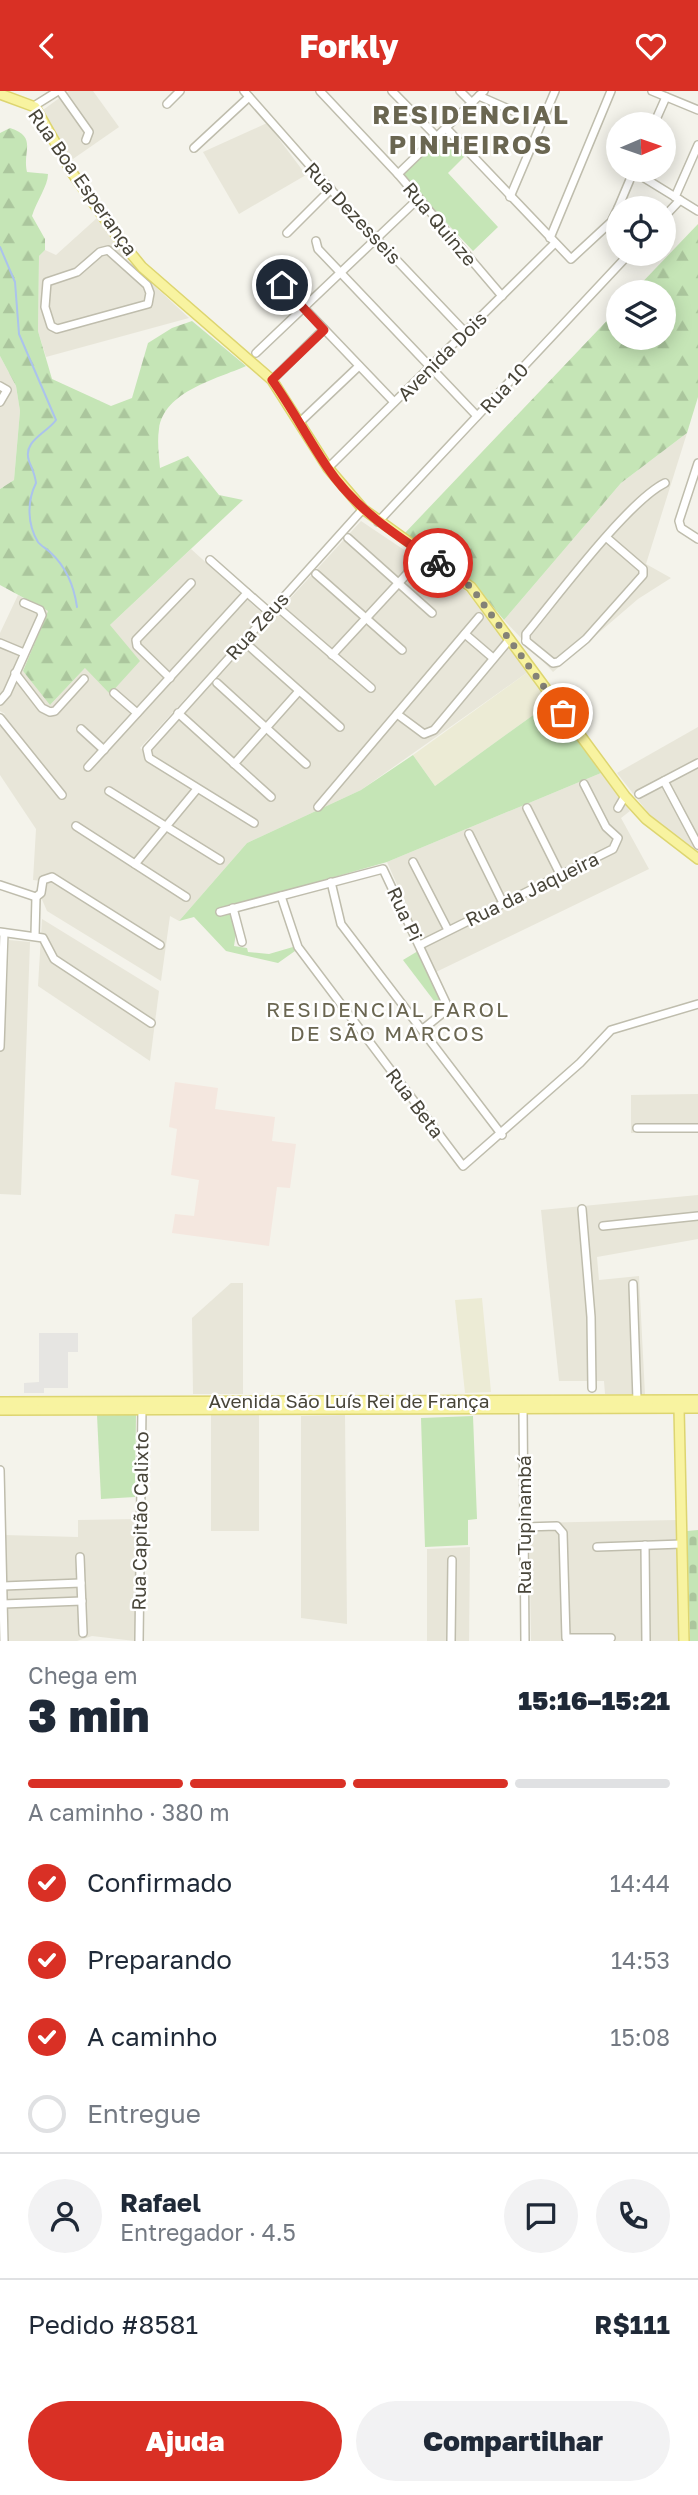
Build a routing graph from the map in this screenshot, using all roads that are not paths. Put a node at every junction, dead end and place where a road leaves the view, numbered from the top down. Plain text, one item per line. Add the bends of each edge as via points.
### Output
1 (59, 91) edge
2 (320, 91) edge
3 (392, 91) edge
4 (460, 91) edge
5 (555, 91) edge
6 (611, 91) edge
7 (652, 91) edge
8 (175, 93) edge
9 (482, 93) edge
10 (0, 94) edge
11 (246, 94) edge
12 (666, 97) junction
13 (472, 103) junction
14 (167, 104) dead end
15 (34, 106) junction
16 (698, 110) edge
17 (513, 111) dead end
18 (659, 112) edge
19 (446, 128) junction
20 (437, 137) junction
21 (86, 140) dead end
22 (290, 143) junction
23 (698, 145) edge
24 (194, 148) dead end
25 (282, 148) dead end
26 (695, 162) edge
27 (398, 174) junction
28 (652, 182) edge
29 (331, 189) junction
30 (510, 197) junction
31 (419, 198) junction
32 (678, 199) junction
33 (676, 202) edge
34 (698, 211) edge
35 (606, 225) edge
36 (287, 233) dead end
37 (376, 239) junction
38 (316, 241) dead end
39 (553, 241) junction
40 (618, 266) edge
41 (341, 273) junction
42 (50, 279) joint
43 (282, 285) dead end
44 (502, 296) junction
45 (304, 308) junction
46 (324, 330) junction
47 (465, 332) junction
48 (256, 353) dead end
49 (359, 366) junction
50 (430, 367) junction
51 (272, 380) junction
52 (0, 386) edge
53 (0, 402) edge
54 (394, 402) junction
55 (477, 416) junction
56 (300, 422) junction
57 (698, 463) edge
58 (328, 468) junction
59 (665, 483) dead end
60 (363, 509) junction
61 (378, 522) junction
62 (348, 538) dead end
63 (607, 538) junction
64 (698, 539) edge
65 (420, 551) junction
66 (429, 558) junction
67 (210, 560) dead end
68 (316, 575) dead end
69 (406, 575) junction
70 (191, 583) dead end
71 (399, 583) junction
72 (247, 593) junction
73 (24, 603) dead end
74 (282, 611) dead end
75 (270, 612) junction
76 (432, 613) dead end
77 (480, 617) dead end
78 (366, 618) junction
79 (465, 634) junction
80 (510, 639) junction
81 (526, 642) junction
82 (0, 643) edge
83 (249, 646) dead end
84 (518, 649) junction
85 (402, 650) dead end
86 (24, 653) junction
87 (332, 655) junction
88 (493, 658) junction
89 (15, 673) junction
90 (170, 678) junction
91 (84, 680) dead end
92 (217, 683) dead end
93 (371, 688) dead end
94 (299, 691) junction
95 (114, 693) dead end
96 (0, 701) edge
97 (137, 713) junction
98 (177, 713) junction
99 (397, 714) junction
100 (0, 718) edge
101 (340, 727) dead end
102 (266, 728) junction
103 (81, 729) dead end
104 (104, 750) junction
105 (234, 764) junction
106 (306, 764) dead end
107 (698, 764) edge
108 (88, 767) dead end
109 (664, 781) junction
110 (584, 784) dead end
111 (197, 789) junction
112 (109, 791) dead end
113 (639, 794) dead end
114 (62, 795) dead end
115 (625, 796) junction
116 (271, 797) dead end
117 (318, 807) dead end
118 (527, 808) dead end
119 (618, 808) dead end
120 (254, 823) dead end
121 (76, 826) dead end
122 (166, 826) junction
123 (469, 834) dead end
124 (698, 845) edge
125 (698, 859) edge
126 (220, 860) dead end
127 (413, 862) dead end
128 (135, 864) junction
129 (561, 876) junction
130 (331, 882) junction
131 (0, 885) edge
132 (281, 896) junction
133 (36, 897) junction
134 (187, 897) dead end
135 (503, 903) junction
136 (233, 908) junction
137 (220, 912) dead end
138 (448, 930) junction
139 (2, 932) edge
140 (35, 935) junction
141 (242, 942) dead end
142 (160, 945) dead end
143 (419, 945) junction
144 (698, 1004) edge
145 (151, 1023) dead end
146 (423, 1029) junction
147 (0, 1047) edge
148 (637, 1128) dead end
149 (698, 1128) edge
150 (502, 1135) junction
151 (582, 1209) dead end
152 (698, 1216) edge
153 (603, 1226) dead end
154 (633, 1284) dead end
155 (592, 1388) dead end
156 (637, 1400) junction
157 (698, 1400) edge
158 (0, 1402) edge
159 (141, 1405) junction
160 (679, 1408) junction
161 (698, 1408) edge
162 (523, 1409) junction
163 (0, 1410) edge
164 (0, 1470) edge
165 (524, 1527) junction
166 (682, 1544) junction
167 (645, 1545) junction
168 (597, 1547) dead end
169 (80, 1557) dead end
170 (452, 1560) dead end
171 (81, 1583) junction
172 (3, 1586) junction
173 (82, 1601) junction
174 (3, 1604) junction
175 (83, 1633) dead end
176 (611, 1638) dead end
177 (4, 1641) edge
178 (139, 1641) edge
179 (451, 1641) edge
180 (525, 1641) edge
181 (646, 1641) edge
182 (684, 1641) edge

1 - 15 street
1 - 21 street via 89,132
2 - 27 street, Rua Quinze
3 - 20 street
4 - 13 street
5 - 30 street
6 - 39 street, Avenida Dois
7 - 12 street
8 - 14 street
9 - 13 street
9 - 17 street
10 - 15 main road, Rua Boa Esperança
11 - 22 street, Rua Dezesseis
11 - 24 street
12 - 16 street
12 - 18 street
13 - 19 street
15 - 51 main road, Rua Boa Esperança via 90,200 139,269
19 - 20 street
19 - 30 street
20 - 27 street
22 - 25 street
22 - 29 street, Rua Dezesseis via 307,168
23 - 26 street
26 - 32 street
27 - 31 street, Rua Quinze
28 - 32 street
29 - 36 street
29 - 37 street, Rua Dezesseis
30 - 39 street
31 - 37 street
31 - 44 street, Rua Quinze
32 - 33 street
32 - 34 street
35 - 39 street via 576,258 570,258
37 - 41 street
37 - 47 street, Rua Dezesseis
38 - 41 street
39 - 44 street, Avenida Dois
40 - 55 street, Rua 10
41 - 45 street
41 - 50 street
42 - 42 street via 77,272 108,250 147,285 150,299 148,304 57,329 48,323 45,307 45,285
43 - 45 street
44 - 47 street, Avenida Dois
45 - 46 street
45 - 48 street
46 - 49 street
46 - 51 street
47 - 50 street, Avenida Dois
49 - 54 street
49 - 56 street
50 - 54 street, Avenida Dois
50 - 55 street
51 - 56 main road, Rua Boa Esperança
52 - 53 street via 7,390
54 - 58 street, Avenida Dois
55 - 61 street, Rua 10
56 - 58 main road, Rua Boa Esperança
57 - 64 street via 679,521 681,528
58 - 60 main road, Rua Boa Esperança
59 - 63 street via 646,495
60 - 61 main road, Rua Boa Esperança
60 - 75 street, Rua Zeus
61 - 65 main road, Rua Boa Esperança
62 - 71 street
63 - 81 street via 526,634
63 - 81 street via 643,569 643,575 586,639 558,662 552,663
65 - 66 main road, Rua Boa Esperança
65 - 69 street
66 - 69 street
66 - 80 main road, Rua Boa Esperança via 471,587
67 - 72 street
68 - 78 street
69 - 71 street
70 - 90 street via 136,640
71 - 76 street
71 - 78 street
72 - 75 street
72 - 90 street
73 - 86 street via 42,615
74 - 87 street
75 - 98 street, Rua Zeus
77 - 79 street
78 - 85 street
78 - 87 street
79 - 88 street
79 - 99 street
80 - 84 main road, Rua Boa Esperança
80 - 88 street
81 - 84 street
82 - 86 street
83 - 94 street
84 - 115 main road, Rua Boa Esperança
86 - 89 street
87 - 93 street
88 - 99 street via 429,734
89 - 91 street via 50,712
89 - 96 street
90 - 97 street
92 - 102 street
94 - 101 street
94 - 102 street
95 - 97 street
97 - 104 street
98 - 105 street
98 - 111 street, Rua Zeus via 146,754
99 - 117 street
100 - 114 street
102 - 105 street
102 - 106 street
103 - 104 street
104 - 108 street
105 - 116 street
107 - 109 street
109 - 113 street
109 - 124 street
110 - 129 street, Rua da Jaqueira via 606,827 618,838 607,853
111 - 120 street
111 - 122 street
112 - 122 street
115 - 119 street
115 - 125 main road, Rua Boa Esperança via 646,820
118 - 129 street
121 - 128 street
122 - 126 street
122 - 128 street
123 - 135 street
127 - 138 street
128 - 134 street
129 - 135 street, Rua da Jaqueira
130 - 132 street, Rua Pi
130 - 143 street, Rua Pi via 383,869
130 - 146 street via 341,924
131 - 133 street
132 - 136 street, Rua Pi
132 - 150 street, Rua Beta via 298,947 464,1166
133 - 140 street
133 - 142 street via 43,880 52,877
135 - 138 street, Rua da Jaqueira
136 - 137 street, Rua Pi
136 - 141 street
138 - 143 street, Rua da Jaqueira
139 - 140 street
139 - 147 street
140 - 145 street via 43,938 54,959
143 - 146 street, Rua Pi via 447,1006
144 - 150 street via 611,1030
146 - 150 street
148 - 149 street
151 - 155 street
152 - 153 street
154 - 156 street
156 - 157 main road, Avenida São Luís Rei de França
156 - 159 main road, Avenida São Luís Rei de França
158 - 159 main road, Avenida São Luís Rei de França
159 - 162 main road, Avenida São Luís Rei de França
159 - 163 main road, Avenida São Luís Rei de França
159 - 178 street, Rua Capitão Calixto
160 - 161 main road, Avenida São Luís Rei de França
160 - 162 main road, Avenida São Luís Rei de França
160 - 166 main road
162 - 165 street, Rua Tupinambá
164 - 172 street
165 - 176 street via 557,1526 563,1533 566,1638
165 - 180 street, Rua Tupinambá
166 - 167 street
166 - 182 main road
167 - 168 street
167 - 181 street
169 - 171 street
170 - 179 street
171 - 172 street
171 - 173 street
172 - 174 street
173 - 174 street
173 - 175 street
174 - 177 street

